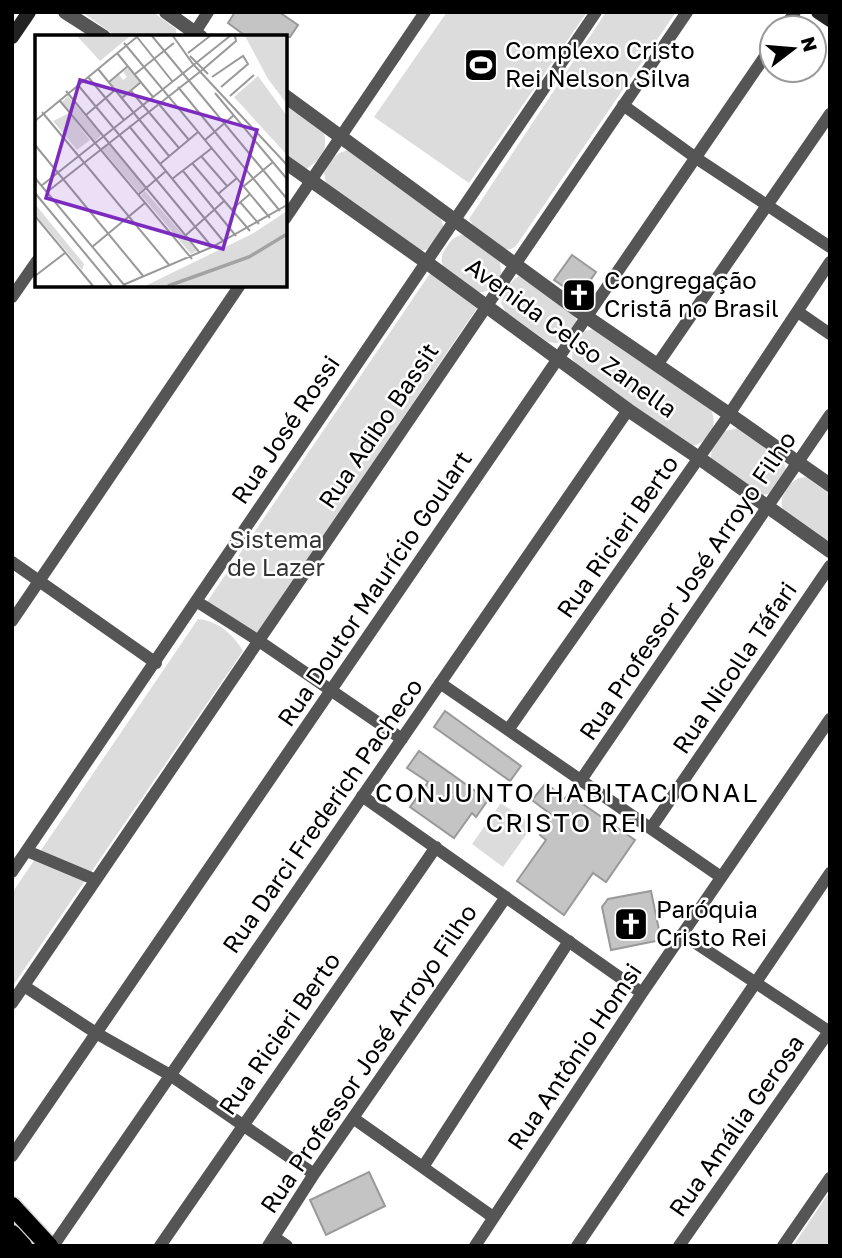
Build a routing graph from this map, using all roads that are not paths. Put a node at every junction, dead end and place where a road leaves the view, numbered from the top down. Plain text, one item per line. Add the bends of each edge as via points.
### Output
1 (29, 12) edge
2 (65, 12) edge
3 (166, 12) edge
4 (208, 12) edge
5 (425, 12) edge
6 (596, 12) edge
7 (687, 12) edge
8 (818, 12) edge
9 (830, 20) edge
10 (101, 35) edge
11 (196, 35) edge
12 (12, 37) edge
13 (758, 67) edge
14 (287, 97) edge
15 (623, 106) junction
16 (830, 114) edge
17 (341, 136) junction
18 (696, 158) junction
19 (287, 163) edge
20 (311, 180) junction
21 (767, 204) junction
22 (287, 216) edge
23 (454, 221) junction
24 (830, 247) edge
25 (426, 262) junction
26 (830, 262) edge
27 (35, 264) edge
28 (515, 265) junction
29 (239, 287) edge
30 (12, 297) edge
31 (487, 306) junction
32 (798, 312) junction
33 (587, 317) junction
34 (830, 334) edge
35 (558, 360) junction
36 (657, 365) junction
37 (628, 410) junction
38 (729, 414) junction
39 (830, 415) edge
40 (699, 458) junction
41 (797, 462) junction
42 (830, 485) edge
43 (767, 506) junction
44 (830, 551) edge
45 (12, 562) edge
46 (830, 566) edge
47 (39, 581) junction
48 (196, 601) junction
49 (12, 621) edge
50 (259, 641) junction
51 (156, 663) junction
52 (440, 683) junction
53 (331, 691) junction
54 (830, 719) edge
55 (508, 730) junction
56 (402, 739) junction
57 (581, 780) junction
58 (362, 796) junction
59 (651, 828) junction
60 (436, 847) junction
61 (27, 851) junction
62 (12, 872) edge
63 (830, 873) edge
64 (721, 877) junction
65 (96, 880) junction
66 (506, 897) junction
67 (682, 934) junction
68 (569, 941) junction
69 (755, 983) junction
70 (24, 986) junction
71 (642, 993) junction
72 (12, 1003) edge
73 (829, 1031) edge
74 (96, 1033) junction
75 (170, 1075) junction
76 (352, 1118) junction
77 (243, 1125) junction
78 (12, 1156) edge
79 (422, 1167) junction
80 (314, 1174) junction
81 (830, 1178) edge
82 (12, 1206) edge
83 (493, 1217) junction
84 (12, 1234) edge
85 (271, 1241) edge
86 (23, 1246) edge
87 (51, 1246) edge
88 (160, 1246) edge
89 (287, 1246) edge
90 (475, 1246) edge
91 (577, 1246) edge
92 (679, 1246) edge
93 (783, 1246) edge

1 - 12 main road
2 - 10 street
3 - 11 street
4 - 11 street
5 - 17 street
6 - 23 street, Rua José Rossi
7 - 15 street, Rua Adibo Bassit
8 - 9 main road
13 - 18 street, Rua Doutor Maurício Goulart
14 - 17 street, Avenida Celso Zanella
15 - 18 street
15 - 28 street, Rua Adibo Bassit
16 - 21 street
17 - 20 street
17 - 23 street, Avenida Celso Zanella
18 - 21 street
18 - 33 street, Rua Doutor Maurício Goulart
19 - 20 street, Avenida Celso Zanella
20 - 22 street
20 - 25 street, Avenida Celso Zanella
21 - 24 street
21 - 36 street
23 - 25 street, Rua José Rossi
23 - 28 street, Avenida Celso Zanella
25 - 31 street, Avenida Celso Zanella
25 - 48 street, Rua José Rossi
26 - 32 street, Rua Ricieri Berto
27 - 30 street
28 - 31 street, Rua Adibo Bassit
28 - 33 street, Avenida Celso Zanella
29 - 47 street
31 - 35 street, Avenida Celso Zanella
31 - 50 street, Rua Adibo Bassit
32 - 34 street
32 - 38 street, Rua Ricieri Berto
33 - 35 street, Rua Doutor Maurício Goulart
33 - 36 street, Avenida Celso Zanella
35 - 37 street, Avenida Celso Zanella
35 - 53 street, Rua Doutor Maurício Goulart
36 - 38 street, Avenida Celso Zanella
37 - 40 street, Avenida Celso Zanella
37 - 52 street, Rua Darci Frederich Pacheco
38 - 40 street, Rua Ricieri Berto
38 - 41 street, Avenida Celso Zanella
39 - 41 street, Rua Professor José Arroyo Filho
40 - 43 street, Avenida Celso Zanella
40 - 55 street, Rua Ricieri Berto
41 - 42 street, Avenida Celso Zanella
41 - 43 street, Rua Professor José Arroyo Filho
43 - 44 street, Avenida Celso Zanella
43 - 57 street, Rua Professor José Arroyo Filho
45 - 47 street
46 - 59 street, Rua Nicolla Táfari
47 - 49 street
47 - 51 street
48 - 50 street
48 - 51 street, Rua José Rossi
50 - 53 street
50 - 65 street, Rua Adibo Bassit
51 - 61 street, Rua José Rossi
52 - 55 street
52 - 56 street, Rua Darci Frederich Pacheco
53 - 56 street
53 - 74 street, Rua Doutor Maurício Goulart
54 - 64 street, Rua Antônio Homsi
55 - 57 street
56 - 58 street, Rua Darci Frederich Pacheco
57 - 59 street
58 - 60 street
58 - 75 street, Rua Darci Frederich Pacheco
59 - 64 street
60 - 66 street
60 - 77 street, Rua Ricieri Berto
61 - 62 street, Rua José Rossi
61 - 65 street
63 - 69 street
64 - 67 street, Rua Antônio Homsi
65 - 70 street, Rua Adibo Bassit
66 - 68 street
66 - 76 street, Rua Professor José Arroyo Filho
67 - 69 street
67 - 71 street, Rua Antônio Homsi
68 - 71 street
68 - 79 street
69 - 73 street
69 - 91 street
70 - 72 street, Rua Adibo Bassit
70 - 74 street
71 - 83 street, Rua Antônio Homsi
73 - 92 street, Rua Amália Gerosa
74 - 75 street
74 - 78 street, Rua Doutor Maurício Goulart
75 - 77 street
75 - 87 street, Rua Darci Frederich Pacheco
76 - 79 street
76 - 80 street, Rua Professor José Arroyo Filho
77 - 80 street
77 - 88 street, Rua Ricieri Berto
79 - 83 street
80 - 85 street, Rua Professor José Arroyo Filho
81 - 93 street
82 - 87 main road
83 - 90 street, Rua Antônio Homsi
84 - 86 main road
85 - 89 street

